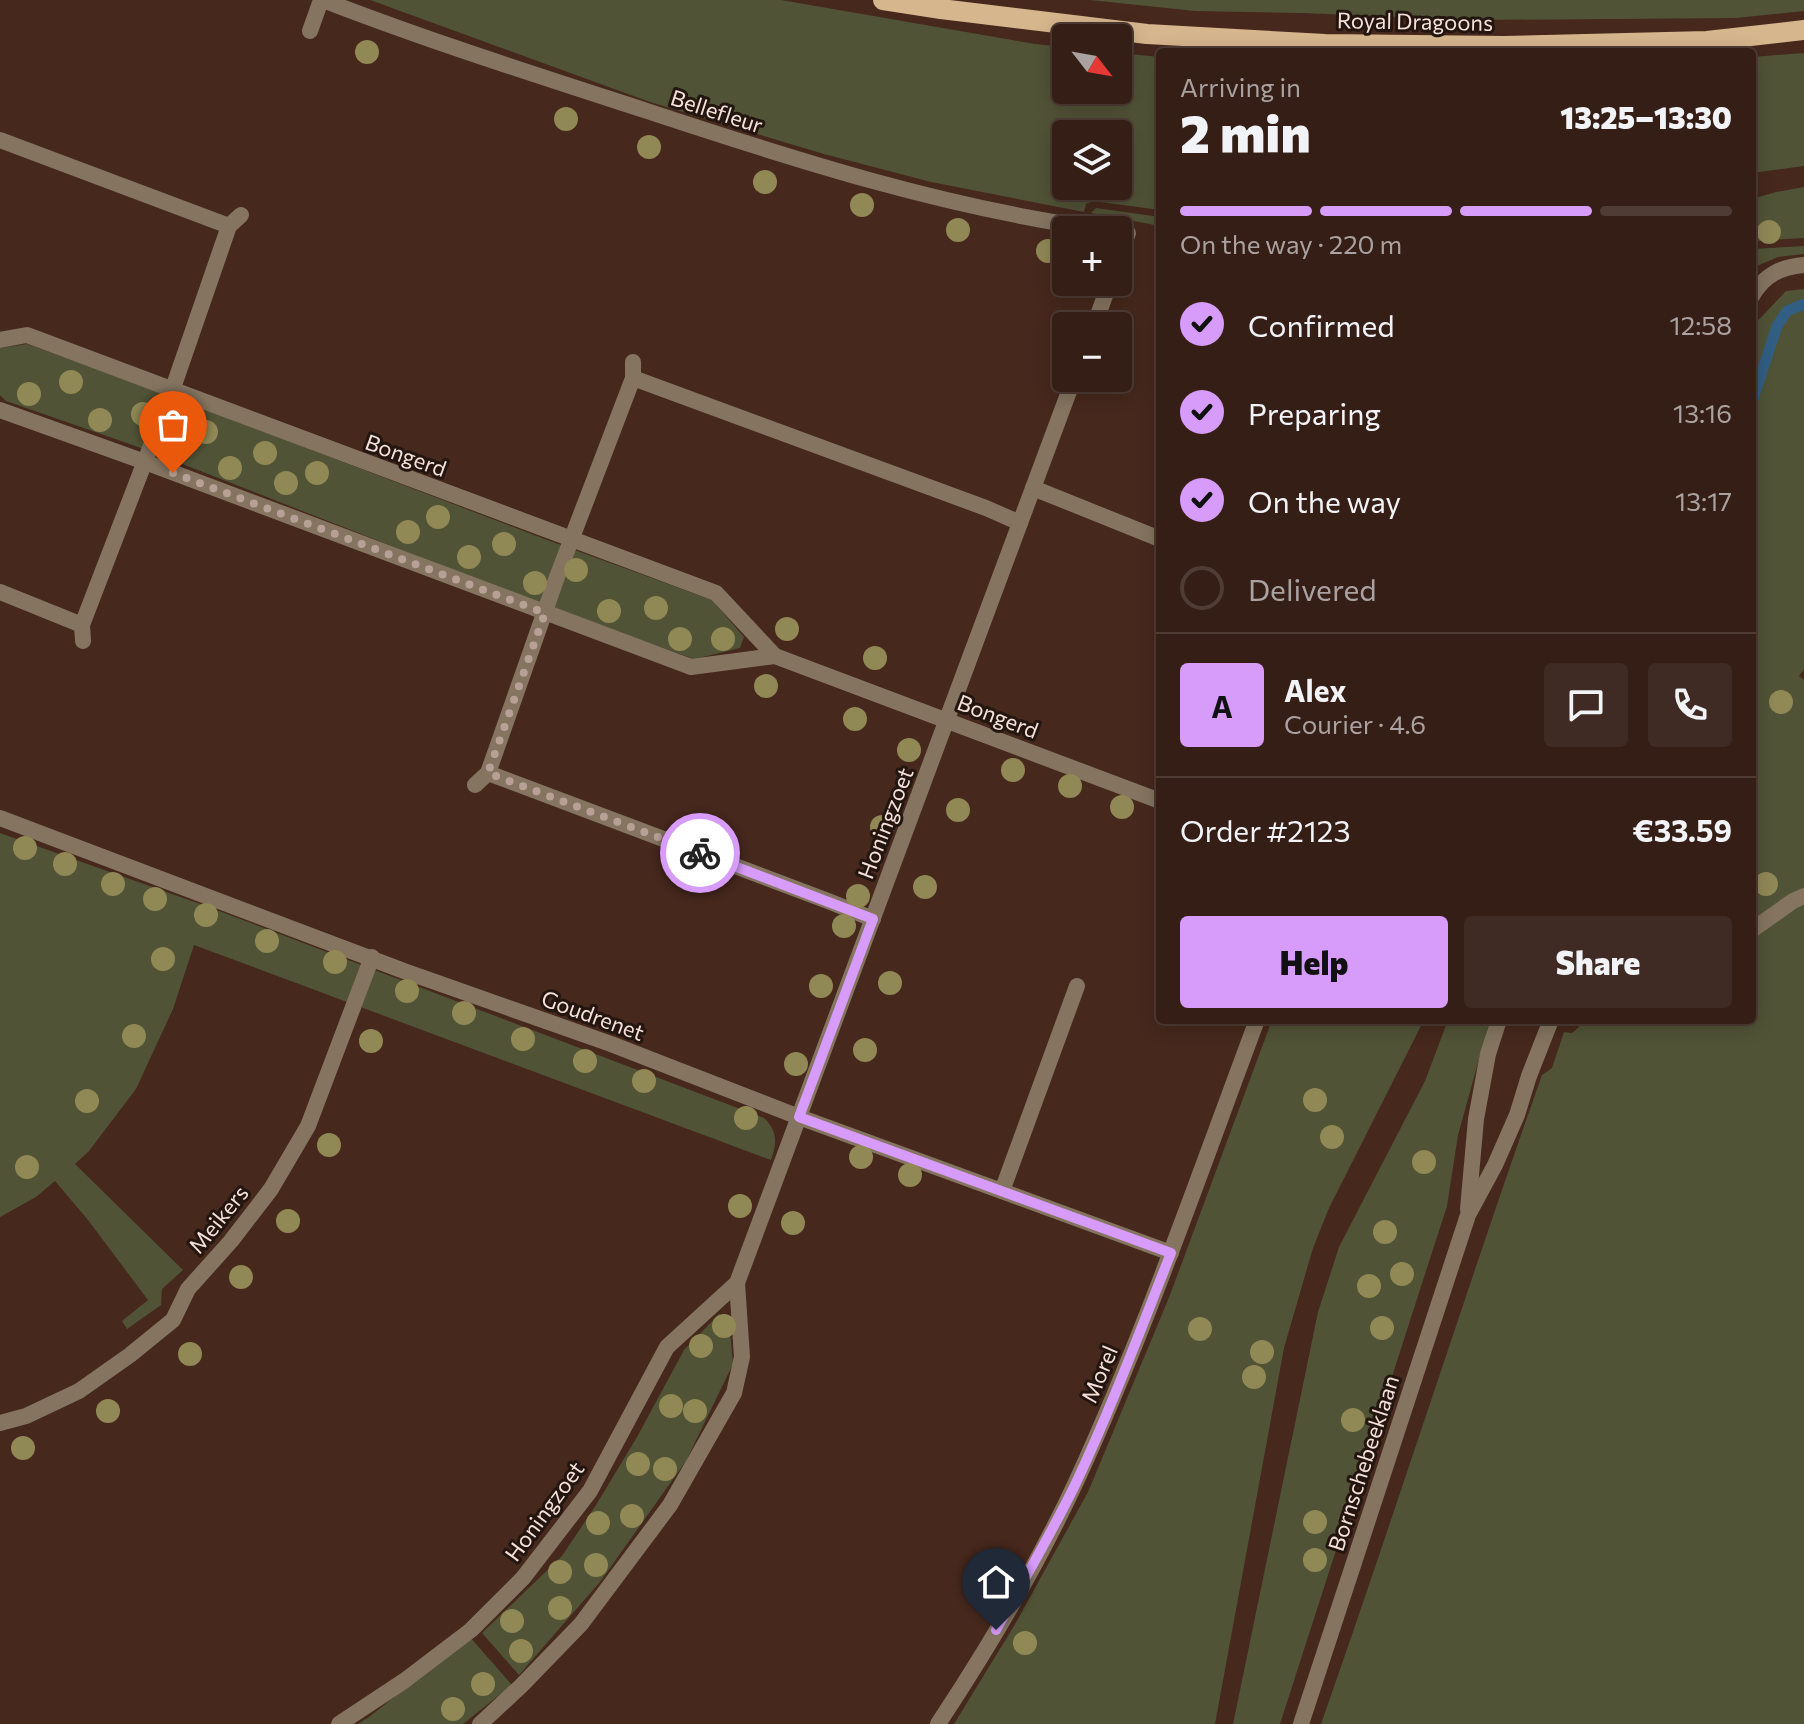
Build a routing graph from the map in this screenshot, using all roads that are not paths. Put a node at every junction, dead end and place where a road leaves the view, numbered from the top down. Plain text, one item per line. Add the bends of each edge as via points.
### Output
1 (322, 0) edge
2 (883, 0) edge
3 (1804, 30) edge
4 (310, 31) dead end
5 (0, 140) edge
6 (1052, 221) edge
7 (1804, 265) edge
8 (1756, 289) edge
9 (0, 340) edge
10 (172, 391) junction
11 (1069, 392) edge
12 (0, 410) edge
13 (145, 462) junction
14 (1033, 488) junction
15 (1020, 523) junction
16 (1156, 537) edge
17 (572, 540) junction
18 (0, 592) edge
19 (545, 613) junction
20 (775, 656) junction
21 (947, 720) junction
22 (488, 773) junction
23 (475, 785) dead end
24 (1156, 799) edge
25 (0, 818) edge
26 (1804, 896) edge
27 (873, 919) junction
28 (1756, 927) edge
29 (372, 957) junction
30 (1077, 986) dead end
31 (1256, 1024) edge
32 (1498, 1024) edge
33 (1549, 1024) edge
34 (799, 1117) junction
35 (1002, 1191) junction
36 (1468, 1215) junction
37 (1171, 1253) junction
38 (737, 1283) junction
39 (0, 1423) edge
40 (339, 1724) edge
41 (480, 1724) edge
42 (938, 1724) edge
43 (1301, 1724) edge

1 - 4 street
1 - 6 street, Bellefleur via 850,176
2 - 3 main road, Royal Dragoons via 1147,34 1325,44 1707,41
5 - 10 street via 235,220
7 - 8 street via 1771,274
9 - 10 street, Bongerd via 27,335
10 - 13 street
10 - 17 street, Bongerd
11 - 14 street, Honingzoet
12 - 13 street, Bongerd
13 - 18 street via 83,633
13 - 19 street, Bongerd
14 - 15 street, Honingzoet
14 - 16 street
15 - 17 street via 633,370
15 - 21 street, Honingzoet
17 - 19 street
17 - 20 street, Bongerd via 716,593
19 - 20 street, Bongerd via 691,667
19 - 22 street
20 - 21 street, Bongerd
21 - 24 street, Bongerd
21 - 27 street, Honingzoet
22 - 23 street
22 - 27 street
25 - 29 street, Goudrenet
26 - 28 street
27 - 34 street, Honingzoet
29 - 34 street, Goudrenet
29 - 39 street, Meikers via 308,1126 271,1189 188,1289 173,1320 79,1391
30 - 35 street
31 - 37 street, Morel
32 - 36 street, Bornschebeeklaan via 1476,1119
33 - 36 street, Bornschebeeklaan via 1517,1115
34 - 35 street, Goudrenet
34 - 38 street, Honingzoet
35 - 37 street, Goudrenet
36 - 43 street, Bornschebeeklaan
37 - 42 street, Morel via 1074,1485 1023,1583
38 - 40 street, Honingzoet via 667,1347 590,1491 523,1578 471,1630
38 - 41 street, Honingzoet via 742,1357 734,1393 670,1505 581,1624

